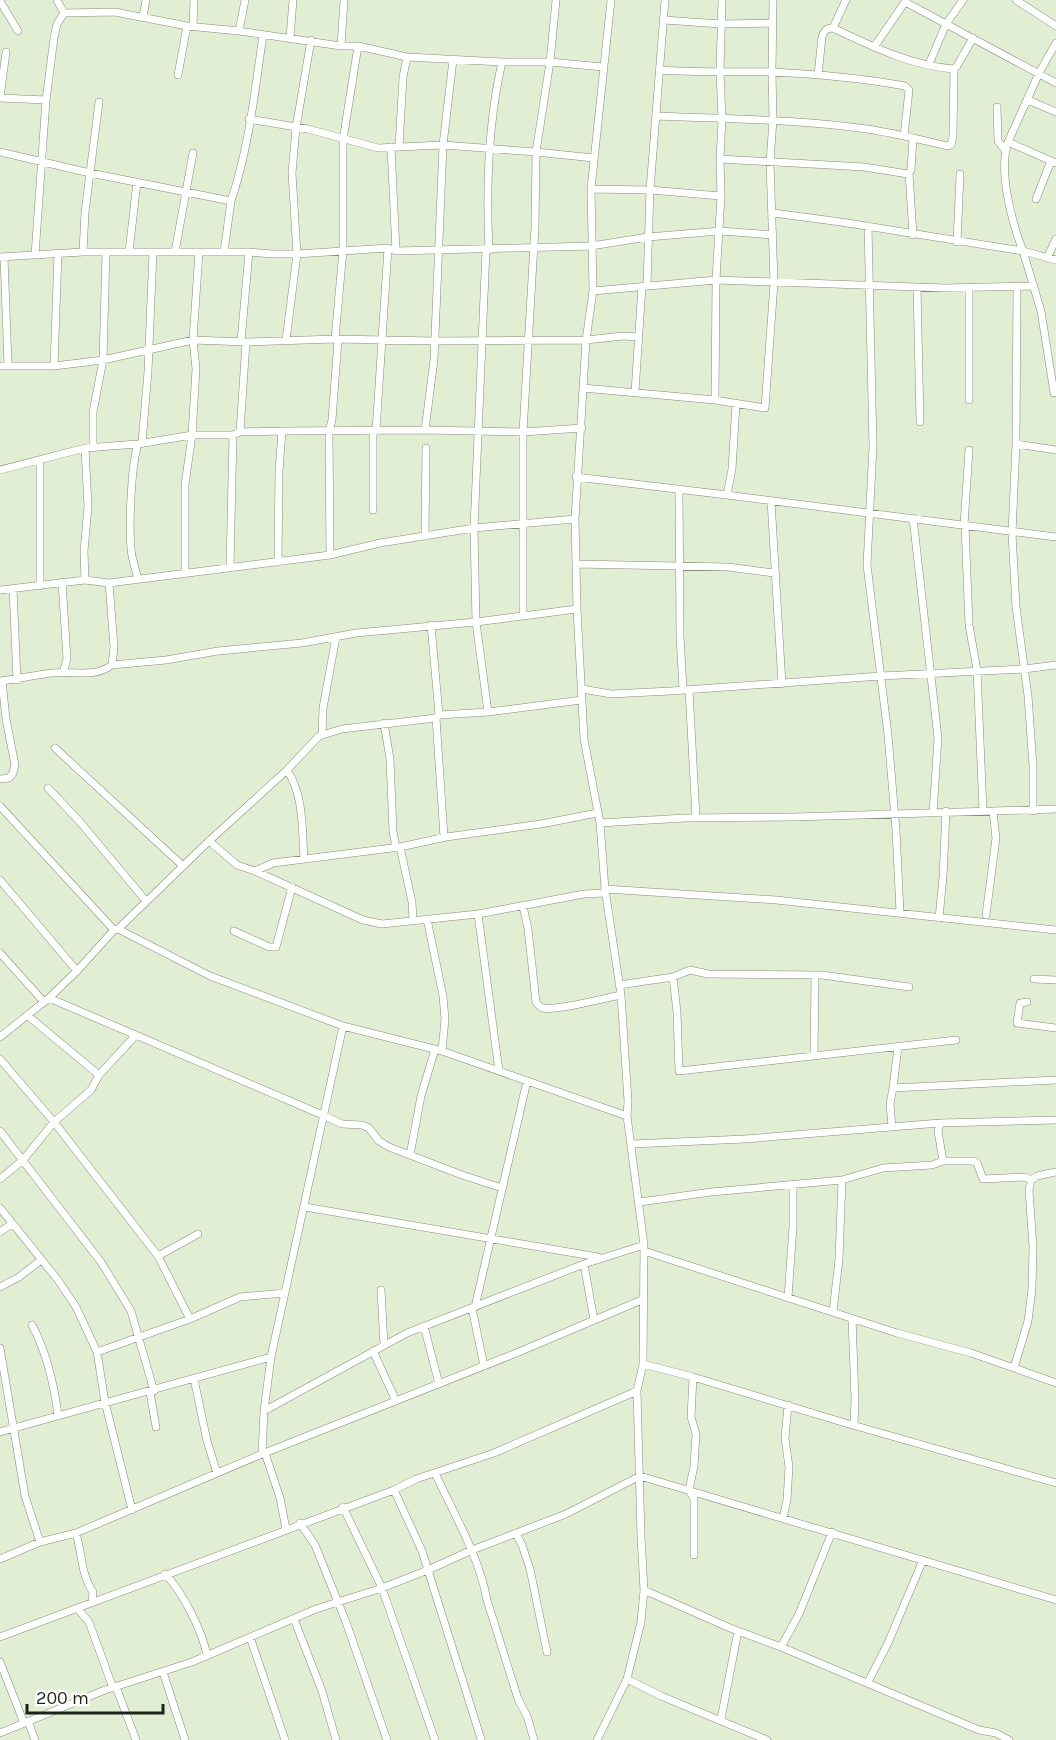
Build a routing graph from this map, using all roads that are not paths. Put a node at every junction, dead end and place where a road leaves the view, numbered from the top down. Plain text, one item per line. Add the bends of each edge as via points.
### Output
1 (57, 0) edge
2 (146, 0) edge
3 (194, 0) edge
4 (245, 0) edge
5 (293, 0) edge
6 (344, 0) edge
7 (556, 0) edge
8 (611, 0) edge
9 (665, 0) edge
10 (722, 0) edge
11 (773, 0) edge
12 (846, 0) edge
13 (963, 0) edge
14 (1016, 0) edge
15 (0, 1) edge
16 (905, 1) edge
17 (64, 13) junction
18 (143, 17) junction
19 (664, 20) junction
20 (773, 23) junction
21 (722, 24) junction
22 (946, 24) junction
23 (190, 26) junction
24 (1056, 26) edge
25 (833, 28) junction
26 (18, 31) dead end
27 (239, 31) junction
28 (262, 35) junction
29 (290, 38) junction
30 (973, 38) junction
31 (310, 40) junction
32 (1056, 43) edge
33 (341, 46) junction
34 (358, 46) junction
35 (874, 47) junction
36 (6, 52) dead end
37 (407, 57) junction
38 (453, 60) junction
39 (502, 62) junction
40 (550, 62) junction
41 (929, 64) junction
42 (603, 68) junction
43 (954, 69) junction
44 (660, 70) junction
45 (720, 71) junction
46 (772, 72) junction
47 (1039, 73) junction
48 (178, 75) dead end
49 (818, 75) junction
50 (1056, 83) edge
51 (0, 98) edge
52 (46, 100) junction
53 (1028, 100) junction
54 (99, 102) dead end
55 (997, 107) dead end
56 (1056, 112) edge
57 (656, 116) junction
58 (249, 119) junction
59 (722, 119) junction
60 (773, 120) junction
61 (296, 128) junction
62 (904, 136) junction
63 (913, 138) junction
64 (343, 140) junction
65 (443, 145) junction
66 (1006, 146) junction
67 (395, 147) junction
68 (491, 149) junction
69 (0, 152) edge
70 (536, 152) junction
71 (194, 153) dead end
72 (594, 158) junction
73 (720, 159) junction
74 (42, 161) junction
75 (770, 162) junction
76 (1053, 162) edge
77 (90, 173) junction
78 (909, 173) junction
79 (960, 174) dead end
80 (137, 182) junction
81 (591, 189) junction
82 (650, 190) junction
83 (185, 192) junction
84 (721, 196) junction
85 (1036, 199) dead end
86 (231, 201) junction
87 (772, 213) junction
88 (868, 226) junction
89 (720, 231) junction
90 (773, 235) junction
91 (913, 235) junction
92 (648, 237) junction
93 (1056, 239) edge
94 (957, 242) junction
95 (591, 246) junction
96 (388, 248) junction
97 (533, 249) junction
98 (343, 250) junction
99 (439, 250) junction
100 (487, 250) junction
101 (396, 251) junction
102 (1023, 251) junction
103 (83, 252) junction
104 (129, 252) junction
105 (153, 252) junction
106 (175, 252) junction
107 (199, 252) junction
108 (224, 252) junction
109 (249, 252) junction
110 (106, 253) junction
111 (58, 254) junction
112 (297, 254) junction
113 (35, 255) junction
114 (2, 257) edge
115 (1047, 258) junction
116 (1056, 260) edge
117 (716, 280) junction
118 (774, 282) junction
119 (644, 285) junction
120 (870, 286) junction
121 (1017, 286) junction
122 (1034, 286) junction
123 (916, 287) junction
124 (969, 288) junction
125 (592, 291) junction
126 (639, 337) junction
127 (337, 339) junction
128 (528, 339) junction
129 (193, 340) junction
130 (286, 340) junction
131 (383, 340) junction
132 (481, 340) junction
133 (586, 340) junction
134 (434, 341) junction
135 (244, 342) junction
136 (148, 350) junction
137 (103, 360) junction
138 (4, 365) edge
139 (54, 366) junction
140 (583, 388) junction
141 (635, 392) junction
142 (1053, 393) dead end
143 (715, 400) junction
144 (969, 400) dead end
145 (736, 404) junction
146 (920, 422) dead end
147 (582, 428) junction
148 (282, 430) junction
149 (425, 430) junction
150 (477, 430) junction
151 (329, 431) junction
152 (375, 431) junction
153 (522, 432) junction
154 (237, 433) junction
155 (192, 435) junction
156 (140, 444) junction
157 (1016, 444) junction
158 (89, 448) junction
159 (426, 448) dead end
160 (969, 450) dead end
161 (1056, 450) edge
162 (40, 460) junction
163 (0, 470) edge
164 (576, 477) junction
165 (679, 489) junction
166 (727, 495) junction
167 (771, 501) junction
168 (373, 510) dead end
169 (870, 513) junction
170 (913, 518) junction
171 (575, 519) junction
172 (522, 525) junction
173 (965, 525) junction
174 (474, 528) junction
175 (1012, 533) junction
176 (425, 536) junction
177 (1056, 537) edge
178 (330, 555) junction
179 (278, 562) junction
180 (576, 564) junction
181 (679, 565) junction
182 (230, 568) junction
183 (186, 573) junction
184 (774, 573) junction
185 (138, 579) junction
186 (85, 580) junction
187 (62, 582) junction
188 (109, 583) junction
189 (40, 586) junction
190 (13, 589) junction
191 (0, 590) edge
192 (577, 609) junction
193 (523, 616) junction
194 (476, 622) junction
195 (431, 626) junction
196 (336, 637) junction
197 (112, 665) junction
198 (1056, 665) edge
199 (1024, 669) junction
200 (977, 670) junction
201 (63, 673) junction
202 (929, 674) junction
203 (881, 676) junction
204 (17, 680) junction
205 (1, 681) edge
206 (782, 684) junction
207 (582, 689) junction
208 (686, 690) junction
209 (582, 700) junction
210 (488, 712) junction
211 (438, 717) junction
212 (384, 723) junction
213 (322, 735) junction
214 (55, 748) dead end
215 (286, 770) junction
216 (0, 779) edge
217 (48, 788) dead end
218 (0, 806) edge
219 (1056, 809) edge
220 (983, 811) junction
221 (993, 811) junction
222 (1033, 811) junction
223 (945, 812) junction
224 (597, 813) junction
225 (933, 813) junction
226 (894, 814) junction
227 (696, 818) junction
228 (600, 823) junction
229 (444, 837) junction
230 (209, 841) junction
231 (398, 848) junction
232 (304, 859) junction
233 (183, 866) junction
234 (255, 871) junction
235 (0, 880) edge
236 (292, 887) junction
237 (605, 891) junction
238 (146, 901) junction
239 (523, 906) junction
240 (900, 912) junction
241 (478, 914) junction
242 (986, 915) dead end
243 (939, 918) junction
244 (427, 919) junction
245 (413, 920) junction
246 (116, 930) junction
247 (1056, 930) edge
248 (234, 931) dead end
249 (0, 953) edge
250 (77, 971) junction
251 (815, 976) junction
252 (673, 977) junction
253 (1034, 979) dead end
254 (1056, 980) edge
255 (619, 985) junction
256 (909, 987) dead end
257 (621, 995) junction
258 (47, 1000) junction
259 (1027, 1002) dead end
260 (27, 1015) junction
261 (0, 1024) edge
262 (343, 1026) junction
263 (1056, 1028) edge
264 (8, 1031) junction
265 (136, 1035) junction
266 (0, 1037) edge
267 (956, 1040) dead end
268 (898, 1047) junction
269 (439, 1050) junction
270 (814, 1056) junction
271 (0, 1059) edge
272 (499, 1071) junction
273 (99, 1075) junction
274 (1056, 1080) edge
275 (527, 1082) junction
276 (893, 1088) junction
277 (325, 1116) junction
278 (627, 1116) junction
279 (1056, 1120) edge
280 (54, 1122) junction
281 (940, 1123) junction
282 (892, 1127) junction
283 (0, 1131) edge
284 (632, 1144) junction
285 (410, 1155) junction
286 (23, 1160) junction
287 (943, 1161) junction
288 (1056, 1172) edge
289 (0, 1179) edge
290 (842, 1180) junction
291 (1031, 1180) junction
292 (793, 1185) junction
293 (502, 1188) junction
294 (640, 1202) junction
295 (305, 1207) junction
296 (0, 1208) edge
297 (12, 1224) junction
298 (0, 1232) edge
299 (198, 1234) dead end
300 (491, 1238) junction
301 (644, 1248) junction
302 (158, 1256) junction
303 (601, 1258) junction
304 (41, 1260) junction
305 (584, 1264) junction
306 (0, 1287) edge
307 (381, 1290) dead end
308 (285, 1293) junction
309 (788, 1298) junction
310 (644, 1299) junction
311 (474, 1308) junction
312 (833, 1312) junction
313 (852, 1318) junction
314 (190, 1319) junction
315 (594, 1320) junction
316 (32, 1325) dead end
317 (424, 1326) junction
318 (140, 1338) junction
319 (384, 1345) junction
320 (0, 1348) edge
321 (373, 1351) junction
322 (97, 1352) junction
323 (271, 1357) junction
324 (644, 1364) junction
325 (484, 1366) junction
326 (1014, 1368) junction
327 (693, 1377) junction
328 (194, 1379) junction
329 (3, 1382) edge
330 (1056, 1383) edge
331 (439, 1384) junction
332 (152, 1391) junction
333 (637, 1391) junction
334 (396, 1401) junction
335 (105, 1402) junction
336 (788, 1405) junction
337 (264, 1411) junction
338 (58, 1415) junction
339 (854, 1425) junction
340 (15, 1427) junction
341 (156, 1427) dead end
342 (0, 1432) edge
343 (263, 1454) junction
344 (217, 1473) junction
345 (435, 1473) junction
346 (640, 1476) junction
347 (1056, 1483) edge
348 (394, 1490) junction
349 (689, 1490) junction
350 (343, 1507) junction
351 (132, 1510) junction
352 (783, 1518) junction
353 (300, 1523) junction
354 (286, 1528) junction
355 (832, 1532) junction
356 (76, 1533) junction
357 (516, 1534) junction
358 (40, 1542) junction
359 (472, 1551) junction
360 (694, 1555) dead end
361 (0, 1559) edge
362 (923, 1560) junction
363 (428, 1570) junction
364 (165, 1574) junction
365 (382, 1588) junction
366 (644, 1590) junction
367 (1056, 1600) edge
368 (92, 1602) junction
369 (338, 1604) junction
370 (77, 1608) junction
371 (294, 1619) junction
372 (738, 1631) junction
373 (0, 1637) edge
374 (250, 1637) junction
375 (781, 1647) junction
376 (547, 1652) dead end
377 (207, 1656) junction
378 (0, 1662) edge
379 (163, 1672) junction
380 (627, 1679) junction
381 (868, 1682) junction
382 (115, 1687) junction
383 (721, 1719) junction
384 (26, 1722) junction
385 (0, 1733) edge
386 (35, 1740) edge
387 (136, 1740) edge
388 (185, 1740) edge
389 (285, 1740) edge
390 (336, 1740) edge
391 (387, 1740) edge
392 (435, 1740) edge
393 (481, 1740) edge
394 (534, 1740) edge
395 (597, 1740) edge
396 (767, 1740) edge
397 (1009, 1740) edge

1 - 17 street
2 - 18 street
3 - 23 street
4 - 27 street
5 - 29 street
6 - 33 street
7 - 40 street
8 - 42 street
9 - 19 street
10 - 21 street
11 - 20 street
12 - 25 street
13 - 22 street
14 - 24 street
15 - 26 street
16 - 22 street
16 - 35 street
17 - 18 street via 109,12
17 - 52 street via 54,38
18 - 23 street
19 - 21 street
19 - 44 street
20 - 21 street
20 - 46 street
21 - 45 street
22 - 30 street
22 - 41 street
23 - 27 street
23 - 48 street
25 - 35 street
25 - 49 street via 824,31
27 - 28 street
28 - 29 street
28 - 58 street
29 - 31 street
30 - 43 street
30 - 47 street
31 - 33 street
31 - 61 street
32 - 47 street
33 - 34 street
34 - 37 street
34 - 64 street
35 - 41 street
36 - 51 street
37 - 38 street
37 - 67 street
38 - 39 street
38 - 65 street
39 - 40 street
39 - 68 street via 494,96
40 - 42 street
40 - 70 street
41 - 43 street
42 - 72 street
43 - 63 street via 951,145
44 - 45 street via 699,74
44 - 57 street
45 - 46 street
45 - 59 street
46 - 49 street
46 - 60 street
47 - 50 street
47 - 53 street
49 - 62 street via 907,88
51 - 52 street
52 - 74 street
53 - 56 street
53 - 66 street
54 - 77 street
55 - 66 street via 998,141
57 - 59 street
57 - 82 street
58 - 61 street
58 - 86 street via 241,173
59 - 60 street
59 - 73 street
60 - 62 street
60 - 75 street
61 - 64 street
61 - 112 street via 292,173
62 - 63 street
63 - 78 street
64 - 67 street via 378,148
64 - 98 street
65 - 67 street
65 - 68 street
65 - 99 street
66 - 76 street
66 - 102 street via 1004,164 1010,210
67 - 101 street
68 - 70 street
68 - 100 street via 486,194
69 - 74 street
70 - 72 street
70 - 97 street
71 - 83 street
72 - 81 street
73 - 75 street
73 - 84 street
74 - 77 street
74 - 113 street
75 - 78 street
75 - 87 street
76 - 85 street
77 - 80 street
77 - 103 street
78 - 91 street
79 - 94 street
80 - 83 street
80 - 104 street
81 - 82 street
81 - 95 street
82 - 84 street
82 - 92 street
83 - 86 street
83 - 106 street
84 - 89 street
86 - 108 street
87 - 88 street
87 - 90 street
88 - 91 street
88 - 120 street
89 - 90 street
89 - 92 street
89 - 117 street
90 - 118 street
91 - 94 street
92 - 95 street
92 - 119 street
93 - 115 street
94 - 102 street
95 - 97 street
95 - 125 street
96 - 98 street
96 - 101 street
96 - 131 street
97 - 100 street
97 - 128 street
98 - 112 street
98 - 127 street
99 - 100 street
99 - 101 street
99 - 134 street
100 - 132 street
102 - 115 street
102 - 122 street
103 - 110 street
103 - 111 street
104 - 105 street
104 - 110 street
105 - 106 street
105 - 136 street
106 - 107 street
107 - 108 street
107 - 129 street
108 - 109 street
109 - 112 street
109 - 135 street
110 - 137 street
111 - 113 street
111 - 139 street
112 - 130 street
113 - 114 street
114 - 138 street via 7,281
115 - 116 street
117 - 118 street
117 - 119 street
117 - 143 street
118 - 120 street
118 - 145 street via 765,408
119 - 125 street
119 - 126 street
120 - 123 street
120 - 169 street
121 - 122 street
121 - 124 street
121 - 157 street
122 - 142 street
123 - 124 street
123 - 146 street
124 - 144 street
125 - 133 street
126 - 133 street
126 - 141 street
127 - 130 street
127 - 131 street
127 - 151 street
128 - 132 street
128 - 133 street
128 - 153 street
129 - 135 street
129 - 136 street
129 - 155 street via 196,369
130 - 135 street
131 - 134 street
131 - 152 street
132 - 134 street
132 - 150 street
133 - 140 street
134 - 149 street
135 - 154 street
136 - 137 street
136 - 156 street
137 - 139 street
137 - 158 street
138 - 139 street
140 - 141 street
140 - 147 street
141 - 143 street
143 - 145 street
145 - 166 street
147 - 153 street
147 - 164 street
148 - 151 street
148 - 154 street
148 - 179 street
149 - 150 street
149 - 152 street
150 - 153 street
150 - 174 street
151 - 152 street
151 - 178 street
152 - 168 street
153 - 172 street
154 - 155 street
154 - 182 street
155 - 156 street
155 - 183 street via 185,485
156 - 158 street
156 - 185 street via 134,458 131,526
157 - 161 street
157 - 175 street
158 - 162 street
158 - 186 street
159 - 176 street
160 - 173 street
162 - 163 street
162 - 189 street
164 - 165 street
164 - 171 street
165 - 166 street
165 - 181 street
166 - 167 street
167 - 169 street
167 - 184 street
169 - 170 street
169 - 203 street via 867,565
170 - 173 street
170 - 202 street
171 - 172 street
171 - 180 street
172 - 174 street
172 - 193 street
173 - 175 street
173 - 200 street via 969,625
174 - 176 street
174 - 194 street
175 - 177 street
175 - 199 street
176 - 178 street
178 - 179 street
179 - 182 street
180 - 181 street
180 - 192 street
181 - 184 street
181 - 208 street
182 - 183 street
183 - 185 street
184 - 206 street
185 - 188 street
186 - 187 street
186 - 188 street
187 - 189 street
187 - 201 street via 67,659
188 - 197 street
189 - 190 street
190 - 191 street
190 - 204 street
192 - 193 street
192 - 207 street
193 - 194 street
194 - 195 street
194 - 210 street
195 - 196 street
195 - 211 street
196 - 197 street
196 - 213 street
197 - 201 street via 86,675
198 - 199 street
199 - 200 street
199 - 222 street
200 - 202 street
200 - 220 street
201 - 204 street
202 - 203 street
202 - 225 street via 938,738
203 - 206 street
203 - 226 street
204 - 205 street
205 - 216 street via 15,765 9,778
206 - 208 street
207 - 208 street via 611,694
207 - 209 street
208 - 227 street
209 - 210 street
209 - 224 street via 586,753
210 - 211 street
211 - 212 street
211 - 229 street
212 - 213 street
212 - 231 street via 393,831
213 - 215 street
214 - 233 street
215 - 230 street
215 - 232 street via 297,791
217 - 238 street
218 - 246 street
219 - 222 street
220 - 221 street
220 - 223 street
221 - 222 street
221 - 242 street via 996,838
223 - 225 street
223 - 243 street
224 - 228 street
224 - 229 street
225 - 226 street
226 - 227 street
226 - 240 street
227 - 228 street
228 - 237 street
229 - 231 street
230 - 233 street
230 - 234 street via 237,865
231 - 232 street
231 - 245 street
232 - 234 street via 273,863
233 - 238 street
234 - 236 street
235 - 250 street
236 - 245 street via 374,924
236 - 248 street via 276,947
237 - 239 street
237 - 240 street via 776,900
237 - 255 street
238 - 246 street
239 - 241 street
239 - 257 street via 539,1006 555,1007
240 - 243 street
241 - 244 street
241 - 272 street
243 - 247 street
244 - 245 street
244 - 269 street via 443,996 445,1019
246 - 250 street
246 - 262 street via 210,976
249 - 258 street
250 - 258 street
251 - 252 street via 708,974 690,970
251 - 256 street
251 - 270 street
252 - 255 street
252 - 270 street via 679,1071
253 - 254 street
255 - 257 street
257 - 278 street
258 - 260 street
258 - 265 street
259 - 263 street via 1020,1004 1017,1023
260 - 264 street
260 - 273 street
261 - 264 street
262 - 269 street
262 - 277 street
264 - 266 street
265 - 273 street
265 - 277 street
267 - 268 street
268 - 270 street
268 - 276 street
269 - 272 street
269 - 285 street via 422,1096
271 - 280 street
272 - 275 street
273 - 280 street via 91,1090
274 - 276 street
275 - 278 street
275 - 293 street
276 - 282 street
277 - 285 street via 342,1124 369,1128 379,1141
277 - 295 street
278 - 284 street
279 - 281 street
280 - 286 street
280 - 302 street
281 - 282 street
281 - 287 street
282 - 284 street
283 - 286 street
284 - 294 street
285 - 293 street
286 - 289 street
286 - 318 street via 101,1262 131,1311
287 - 290 street via 873,1170
287 - 291 street via 973,1161 983,1179
288 - 291 street
290 - 292 street
290 - 312 street
291 - 326 street via 1032,1288 1028,1321
292 - 294 street
292 - 309 street
293 - 300 street
294 - 301 street
295 - 300 street
295 - 308 street
296 - 297 street
297 - 298 street
297 - 304 street
299 - 302 street
300 - 303 street
300 - 311 street
301 - 303 street
301 - 309 street
301 - 310 street
302 - 314 street
303 - 305 street
304 - 306 street
304 - 322 street via 81,1315
305 - 311 street
305 - 315 street
307 - 319 street
308 - 314 street via 240,1297
308 - 323 street
309 - 312 street
310 - 315 street
310 - 324 street
311 - 317 street
311 - 325 street
312 - 313 street
313 - 326 street
313 - 339 street
314 - 318 street
315 - 325 street
316 - 338 street via 50,1371
317 - 319 street
317 - 331 street
318 - 322 street
318 - 332 street
319 - 321 street
320 - 329 street
321 - 334 street
321 - 337 street
322 - 335 street
323 - 328 street
323 - 337 street
324 - 327 street
324 - 333 street
325 - 331 street
326 - 330 street
327 - 336 street
327 - 349 street via 691,1417 696,1434
328 - 332 street
328 - 344 street
329 - 340 street
331 - 334 street
332 - 335 street
332 - 341 street
333 - 345 street via 494,1453
333 - 346 street
334 - 343 street
335 - 338 street
335 - 351 street
336 - 339 street
336 - 352 street via 785,1438 789,1467
337 - 343 street
338 - 340 street
339 - 347 street
340 - 342 street
340 - 358 street via 25,1496
343 - 344 street
343 - 354 street via 280,1498
344 - 351 street
345 - 348 street
345 - 359 street
346 - 349 street
346 - 357 street via 566,1514
346 - 366 street
348 - 350 street
348 - 363 street
349 - 352 street
349 - 360 street via 694,1499
350 - 353 street
350 - 365 street
351 - 356 street
352 - 355 street
353 - 354 street
353 - 369 street via 315,1545
354 - 364 street
355 - 362 street
355 - 375 street via 799,1614
356 - 358 street
356 - 368 street via 85,1579 93,1592
357 - 359 street
357 - 376 street via 530,1569
358 - 361 street
359 - 363 street
359 - 394 street
362 - 367 street
362 - 381 street
363 - 365 street
363 - 393 street
364 - 368 street
364 - 377 street via 186,1604
365 - 369 street
365 - 392 street
366 - 372 street
366 - 380 street via 641,1622
368 - 370 street
369 - 371 street
369 - 391 street
370 - 373 street
370 - 382 street via 89,1622
371 - 374 street
371 - 390 street
372 - 375 street
372 - 383 street
374 - 377 street
374 - 389 street
375 - 381 street
377 - 379 street
378 - 384 street
379 - 382 street
379 - 388 street
380 - 383 street
380 - 395 street
381 - 397 street
382 - 384 street
382 - 387 street
383 - 396 street
384 - 385 street
384 - 386 street

